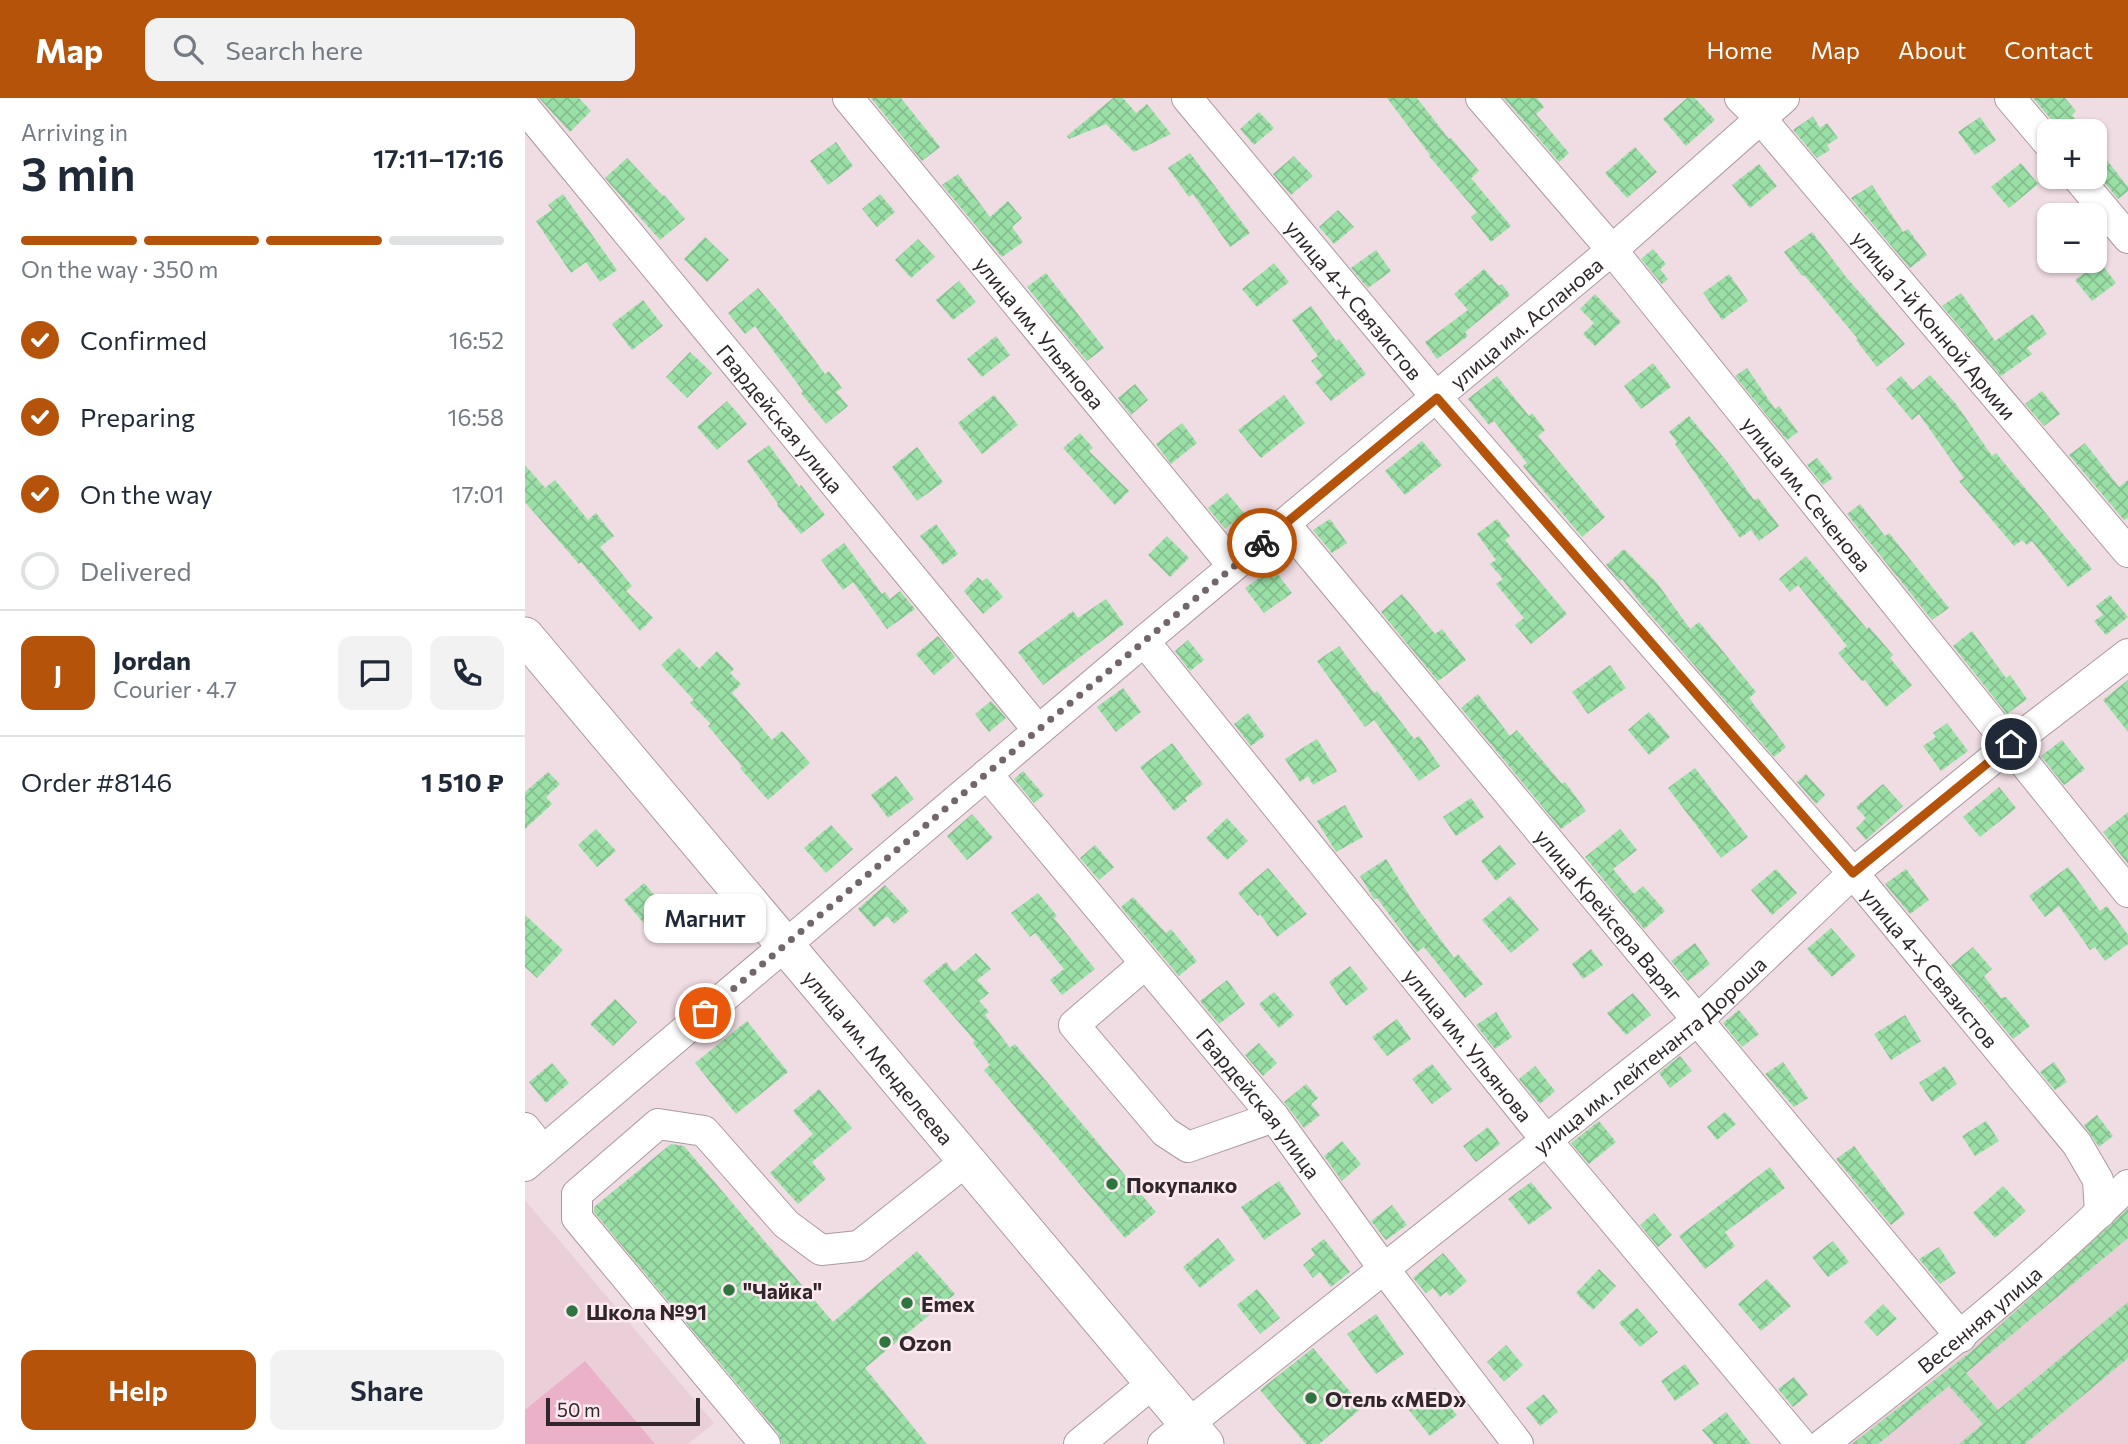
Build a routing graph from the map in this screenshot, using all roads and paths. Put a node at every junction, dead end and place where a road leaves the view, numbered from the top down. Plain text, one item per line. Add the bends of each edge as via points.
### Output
1 (848, 98) edge
2 (1187, 98) edge
3 (1481, 98) edge
4 (1740, 98) edge
5 (1784, 98) edge
6 (2010, 98) edge
7 (525, 108) edge
8 (1761, 119) junction
9 (2037, 130) edge
10 (2087, 189) edge
11 (2128, 238) edge
12 (1612, 250) junction
13 (1437, 398) junction
14 (1285, 524) junction
15 (2128, 552) edge
16 (1233, 566) junction
17 (525, 636) edge
18 (1143, 641) junction
19 (2128, 654) edge
20 (1038, 730) junction
21 (2011, 744) junction
22 (987, 774) junction
23 (1853, 873) junction
24 (2128, 892) edge
25 (786, 944) junction
26 (1145, 964) junction
27 (1699, 1019) junction
28 (1274, 1116) junction
29 (1547, 1141) junction
30 (531, 1148) edge
31 (966, 1161) junction
32 (2128, 1185) edge
33 (2100, 1213) junction
34 (1384, 1269) junction
35 (1961, 1337) junction
36 (1153, 1382) junction
37 (1185, 1437) edge
38 (765, 1444) edge
39 (1079, 1444) edge
40 (1518, 1444) edge
41 (1801, 1444) edge
42 (1823, 1444) edge

1 - 16 street, улица им. Ульянова
2 - 13 street, улица 4-х Связистов
3 - 12 street, улица им. Сеченова
4 - 8 street, улица 1-й Конной Армии
5 - 8 street, улица им. Асланова
6 - 9 street
7 - 20 street, Гвардейская улица
8 - 12 street, улица им. Асланова
8 - 15 street, улица 1-й Конной Армии
10 - 11 street
12 - 13 street, улица им. Асланова
12 - 21 street, улица им. Сеченова
13 - 14 street, улица им. Асланова
13 - 23 street, улица 4-х Связистов
14 - 16 street, улица им. Асланова
14 - 27 street, улица Крейсера Варяг
16 - 18 street, улица им. Асланова
17 - 25 main road, улица им. Менделеева
18 - 20 street, улица им. Асланова
18 - 29 street, улица им. Ульянова
19 - 21 street, улица им. лейтенанта Дороша
20 - 22 street, улица им. Асланова
21 - 23 street, улица им. лейтенанта Дороша
21 - 24 street, улица им. Сеченова
22 - 25 street, улица им. Асланова
22 - 26 street, Гвардейская улица
23 - 27 street, улица им. лейтенанта Дороша
23 - 33 street, улица 4-х Связистов via 2077,1144 2098,1180
25 - 30 street, улица им. Асланова
25 - 31 main road, улица им. Менделеева
26 - 28 street, Гвардейская улица
26 - 28 street via 1074,1025 1088,1044 1165,1132 1188,1147
27 - 29 street, улица им. лейтенанта Дороша
27 - 35 street, улица Крейсера Варяг
28 - 34 street, Гвардейская улица
29 - 34 street, улица им. лейтенанта Дороша
29 - 41 street, улица им. Ульянова
31 - 36 main road, улица им. Менделеева
31 - 38 street via 859,1246 821,1250 786,1224 704,1131 659,1124 577,1194 577,1218
32 - 33 street, Весенняя улица
33 - 35 street, Весенняя улица
34 - 37 street, улица им. лейтенанта Дороша
34 - 40 street, Гвардейская улица
35 - 42 street, Весенняя улица
36 - 37 main road, улица им. Менделеева
36 - 39 street

